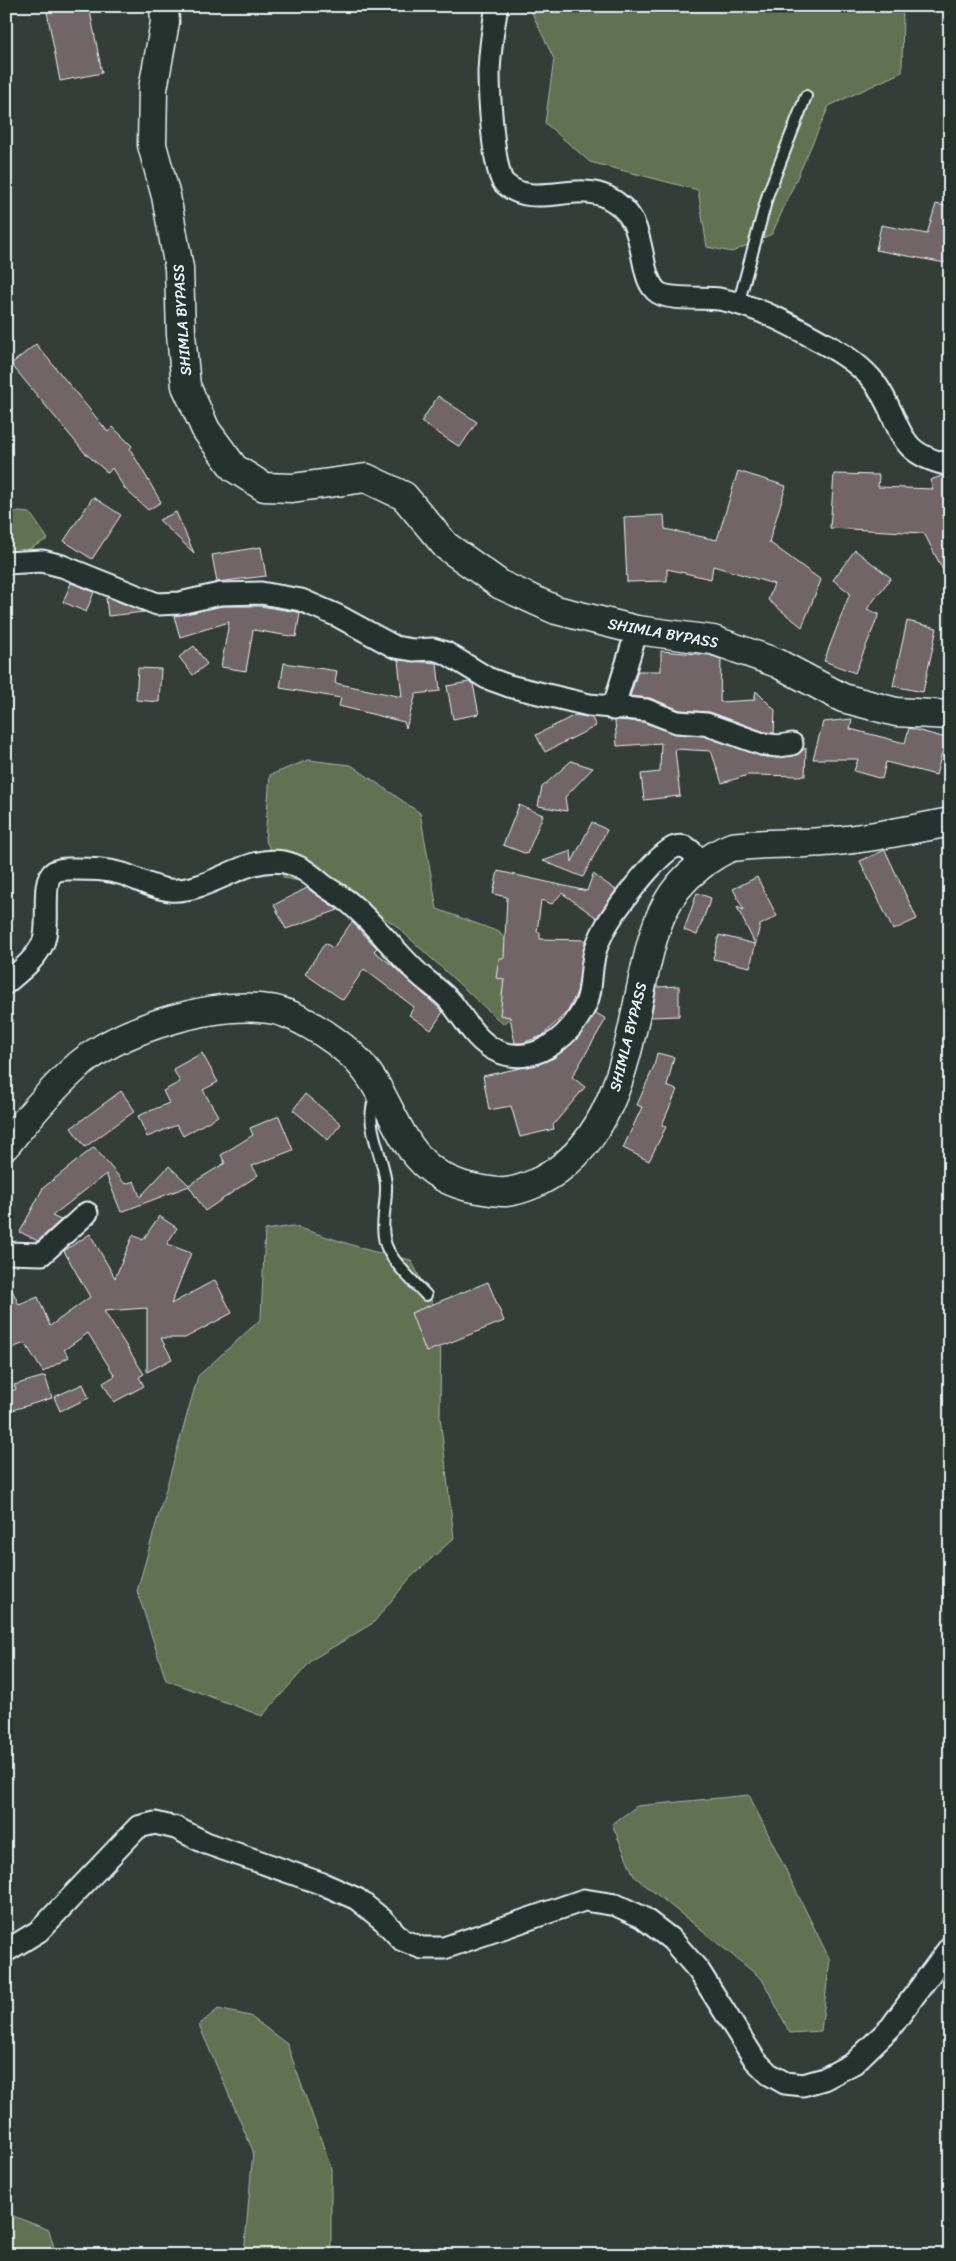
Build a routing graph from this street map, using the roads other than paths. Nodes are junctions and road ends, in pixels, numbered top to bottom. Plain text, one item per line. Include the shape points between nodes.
1 (164, 6) edge
2 (497, 6) edge
3 (806, 96) dead end
4 (738, 305) junction
5 (950, 465) edge
6 (6, 563) edge
7 (637, 630) junction
8 (613, 709) junction
9 (950, 715) edge
10 (792, 744) dead end
11 (950, 822) edge
12 (700, 866) junction
13 (6, 983) edge
14 (378, 1090) junction
15 (6, 1144) edge
16 (87, 1213) dead end
17 (6, 1253) edge
18 (426, 1294) dead end
19 (950, 1947) edge
20 (6, 1951) edge

1 - 7 highway, SHIMLA BYPASS via 165,22 153,89 152,145 166,196 179,268 186,386 206,430 234,468 264,487 292,488 366,478 404,496 446,546 501,585 556,610
2 - 4 street via 489,71 496,167 503,182 516,191 534,195 582,191 604,196 621,205 632,217 648,280 656,292 670,297 720,299
3 - 4 lane via 768,194
4 - 5 street via 801,330 862,370 877,386 909,448 919,456
6 - 8 street via 42,561 62,566 157,604 180,603 220,594 261,592 301,600 395,646 446,653 487,678 509,686
7 - 8 street
7 - 9 highway, SHIMLA BYPASS via 713,640 776,664 843,698 896,712
8 - 10 street via 646,710 677,722 706,724 762,744
11 - 12 highway, SHIMLA BYPASS via 834,841 732,847
12 - 13 street via 694,852 685,847 675,847 662,856 620,904 602,933 585,1006 551,1046 532,1055 512,1056 495,1050 477,1036 448,999 351,904 305,869 284,862 261,861 193,888 168,890 102,869 60,869 53,872 48,879 48,923 44,941 37,955
12 - 14 highway, SHIMLA BYPASS via 673,889 653,932 612,1102 578,1156 546,1179 507,1192 455,1183 428,1169 409,1147
14 - 15 highway, SHIMLA BYPASS via 355,1057 320,1029 271,1008 227,1009 178,1019 124,1037 82,1062
14 - 18 lane via 370,1113 383,1160 387,1249
16 - 17 street via 42,1254
19 - 20 street via 891,2027 854,2062 824,2079 803,2085 785,2083 768,2074 755,2060 699,1971 672,1940 642,1917 616,1905 584,1900 444,1948 422,1948 402,1940 356,1898 156,1823 138,1827 38,1931

